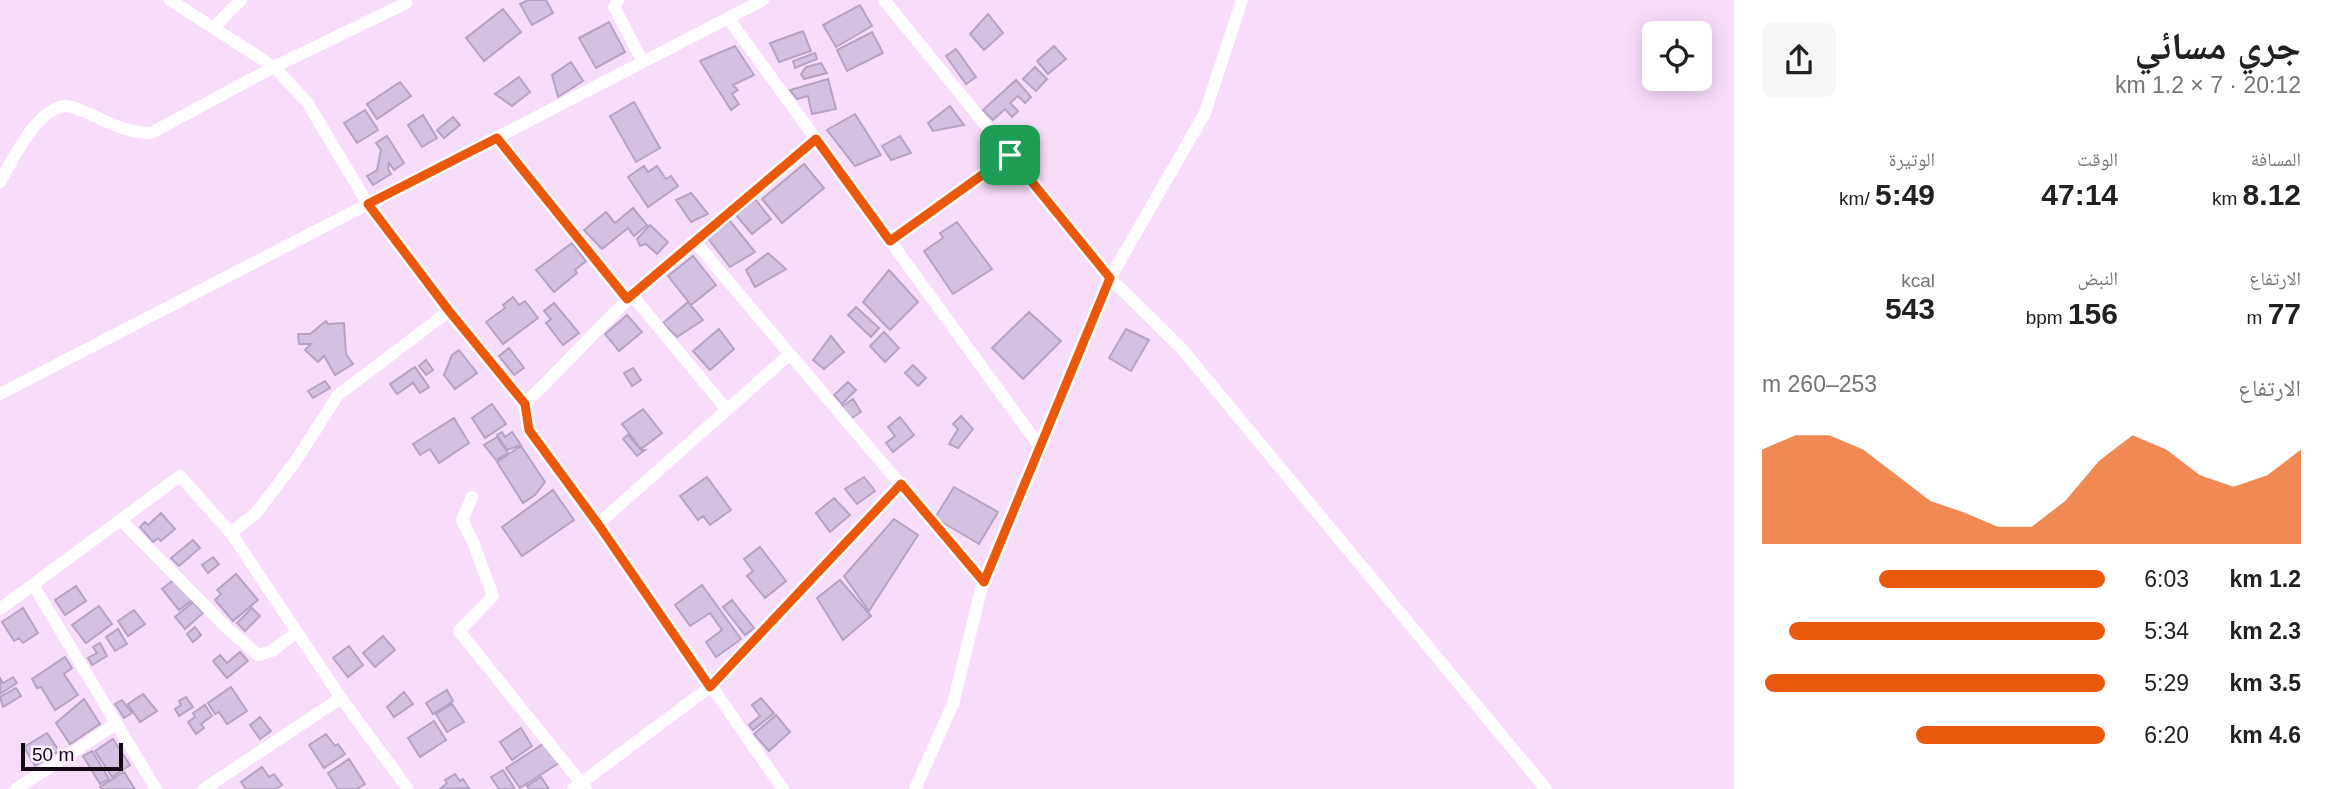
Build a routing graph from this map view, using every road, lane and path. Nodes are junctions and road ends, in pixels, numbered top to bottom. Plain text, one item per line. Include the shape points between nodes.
1 (170, 0) edge
2 (241, 0) edge
3 (618, 0) edge
4 (763, 0) edge
5 (884, 0) edge
6 (1242, 0) edge
7 (406, 2) dead end
8 (728, 18) junction
9 (214, 28) junction
10 (643, 62) junction
11 (274, 68) junction
12 (497, 138) junction
13 (816, 139) junction
14 (1010, 155) junction
15 (0, 182) edge
16 (368, 204) junction
17 (890, 241) junction
18 (695, 242) junction
19 (1110, 278) junction
20 (629, 297) junction
21 (449, 311) junction
22 (790, 354) junction
23 (0, 394) edge
24 (525, 404) junction
25 (727, 410) junction
26 (1040, 447) junction
27 (901, 484) junction
28 (472, 497) dead end
29 (122, 521) junction
30 (598, 524) junction
31 (231, 533) junction
32 (984, 582) junction
33 (33, 584) junction
34 (0, 609) edge
35 (297, 632) junction
36 (710, 687) junction
37 (341, 698) junction
38 (116, 724) junction
39 (581, 787) edge
40 (16, 789) edge
41 (156, 789) edge
42 (204, 789) edge
43 (408, 789) edge
44 (783, 789) edge
45 (915, 789) edge
46 (1546, 789) edge

1 - 9 street
2 - 9 street
3 - 10 street via 614,7
4 - 8 street
5 - 14 street
6 - 19 street via 1205,113
7 - 11 street
8 - 10 street
8 - 13 street
9 - 11 street
10 - 12 street
11 - 15 street via 151,133 132,133 64,106 31,130
11 - 16 street via 307,102
12 - 16 street
12 - 20 street
13 - 17 street
13 - 18 street
14 - 17 street
14 - 19 street
16 - 21 street
16 - 23 street
17 - 26 street
18 - 20 street
18 - 22 street
19 - 26 street
19 - 46 street via 1182,349
20 - 24 street
20 - 25 street
21 - 24 street
21 - 31 street via 338,395 256,513
22 - 25 street
22 - 27 street
24 - 30 street via 529,430
25 - 30 street
26 - 32 street
27 - 32 street
27 - 36 street
28 - 39 street via 461,520 493,596 459,631
29 - 31 street via 180,476
29 - 33 street
29 - 35 street via 258,656 272,652
30 - 36 street
31 - 35 street
32 - 45 street via 953,704
33 - 34 street
33 - 38 street
35 - 37 street
36 - 39 street
36 - 44 street
37 - 42 street
37 - 43 street
38 - 40 street
38 - 41 street

